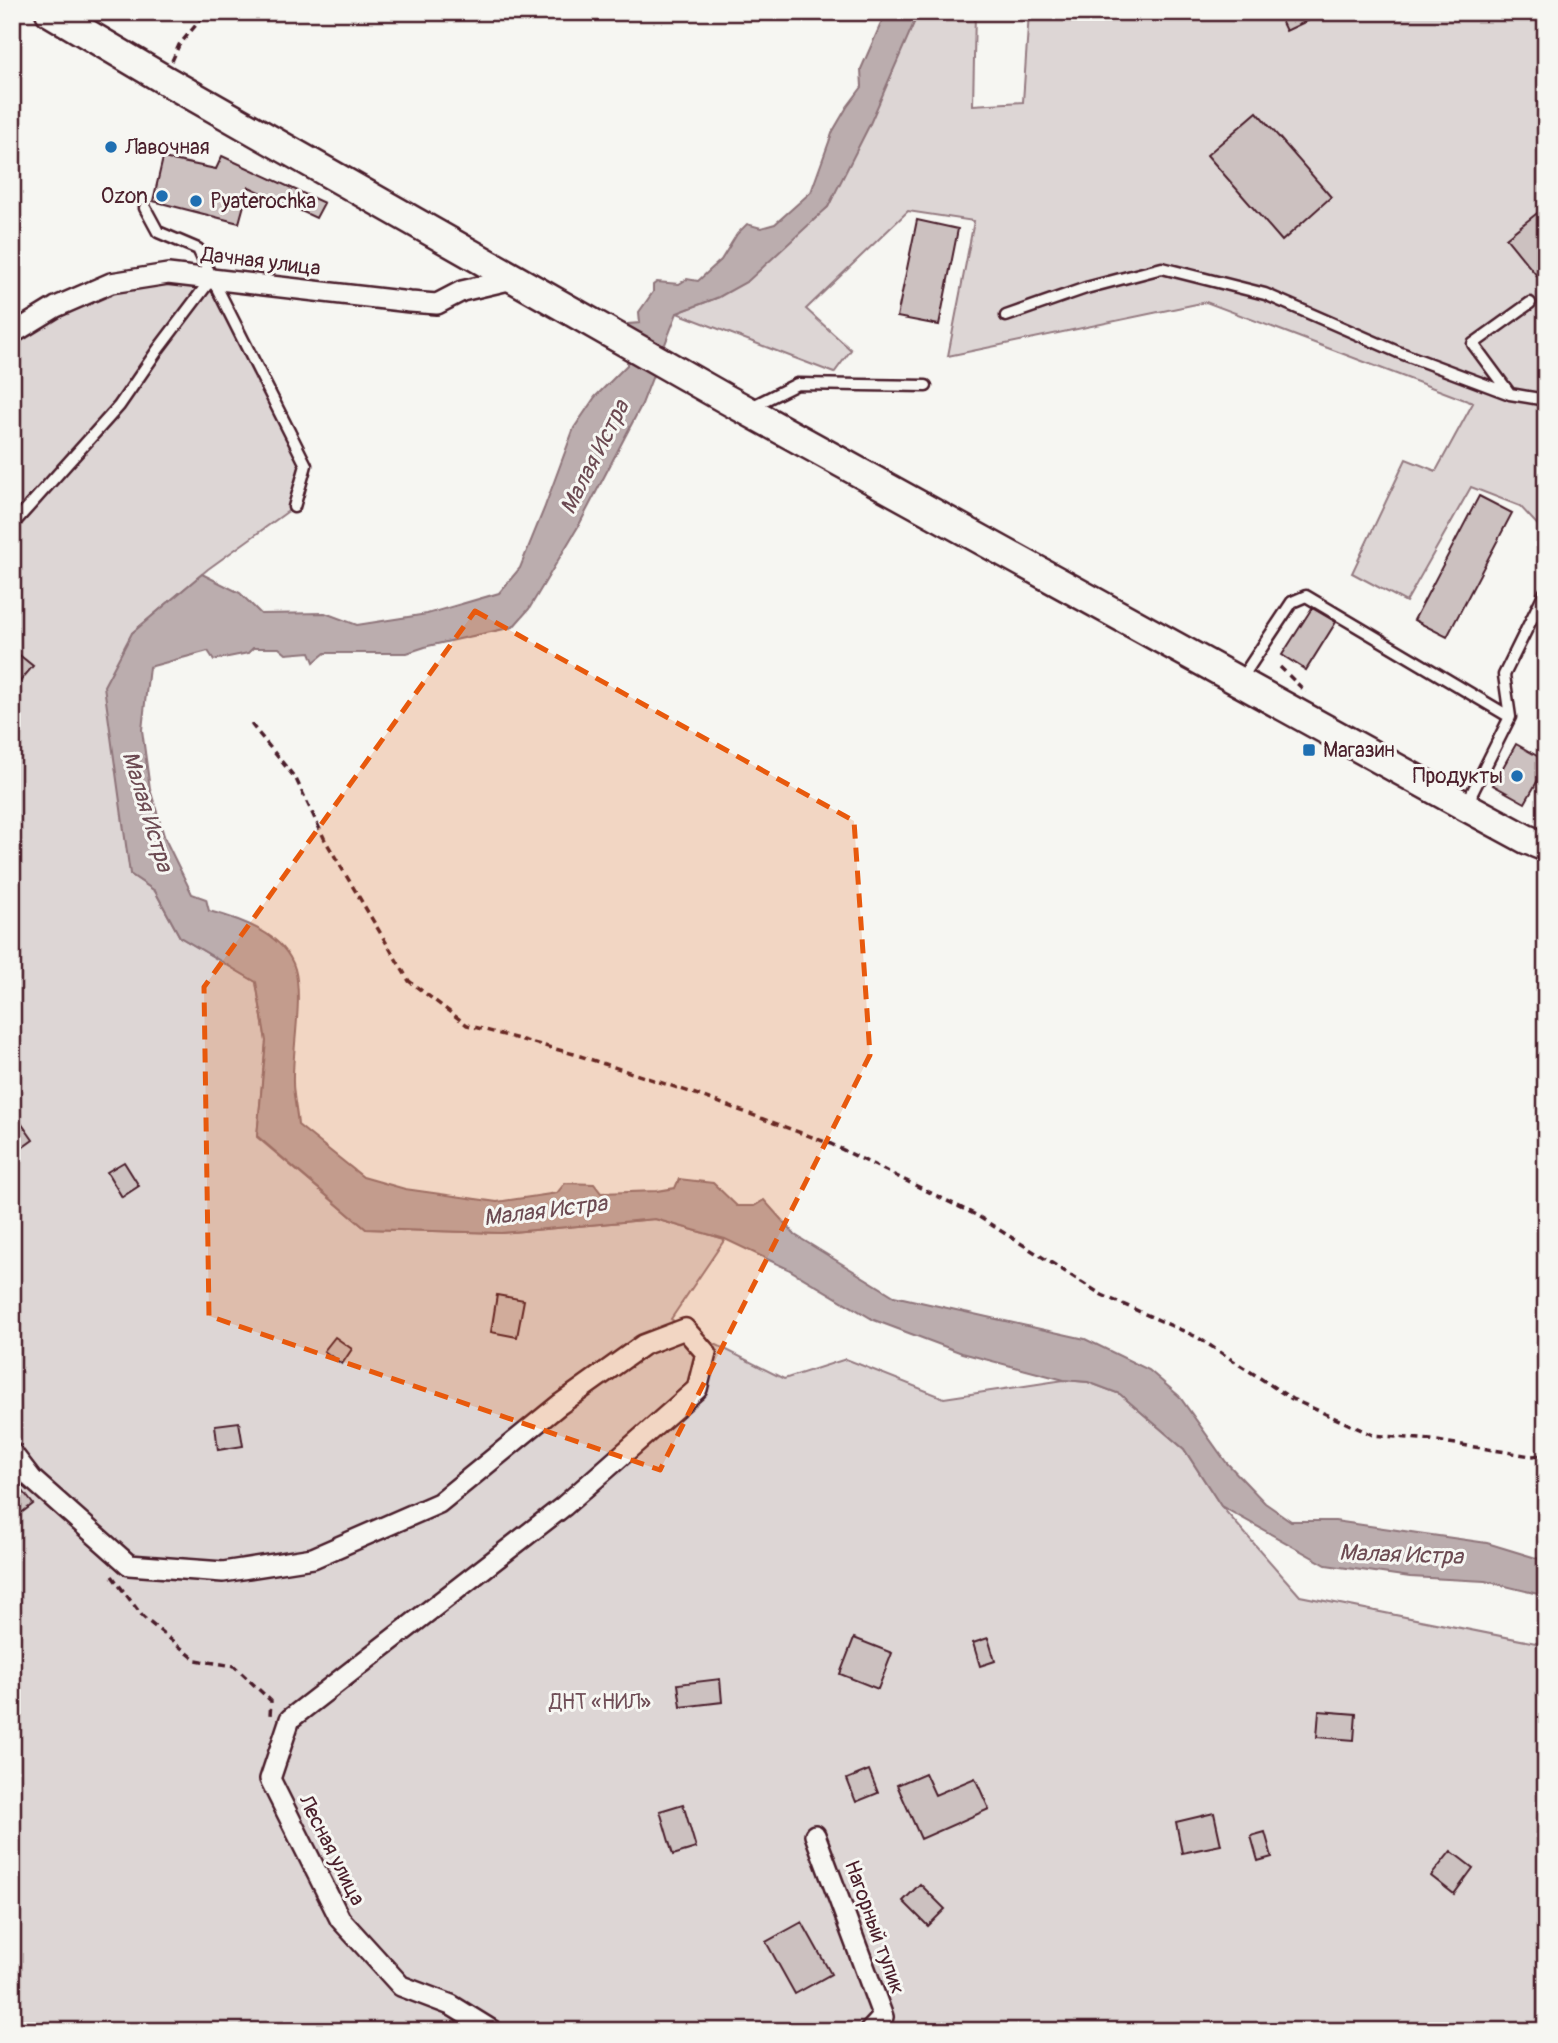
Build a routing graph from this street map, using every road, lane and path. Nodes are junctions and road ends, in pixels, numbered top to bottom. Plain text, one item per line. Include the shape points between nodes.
1 (50, 12) edge
2 (207, 12) edge
3 (165, 80) junction
4 (145, 208) dead end
5 (212, 278) junction
6 (513, 279) junction
7 (1530, 303) dead end
8 (1006, 316) dead end
9 (12, 334) edge
10 (926, 386) dead end
11 (1510, 394) junction
12 (1546, 400) edge
13 (737, 404) junction
14 (294, 508) dead end
15 (14, 523) dead end
16 (1545, 592) edge
17 (1239, 682) junction
18 (1510, 717) junction
19 (250, 724) dead end
20 (1465, 806) junction
21 (1546, 847) edge
22 (12, 1453) edge
23 (1546, 1455) edge
24 (106, 1567) dead end
25 (270, 1727) dead end
26 (815, 1835) dead end
27 (493, 2031) edge
28 (870, 2031) edge

1 - 3 main road
2 - 3 path via 179,45
3 - 6 main road
4 - 5 lane via 158,232 198,249
5 - 6 street, Дачная улица via 437,303 461,291
5 - 9 street, Дачная улица via 167,274 111,283 56,307
5 - 14 lane via 306,466
5 - 15 lane via 119,406
6 - 13 main road
7 - 11 lane via 1473,344
8 - 11 lane via 1162,268 1265,293 1398,352
10 - 13 lane via 797,384
11 - 12 lane
13 - 17 main road
16 - 18 lane via 1504,676
17 - 18 lane via 1292,601 1306,596
17 - 20 main road
18 - 20 lane
19 - 23 path via 296,779 326,840 409,981 467,1025 601,1063 831,1144 976,1215 1102,1296 1197,1337 1292,1399 1373,1435
20 - 21 main road
22 - 27 street, Лесная улица via 32,1479 129,1565 223,1572 313,1558 439,1503 559,1405 643,1345 685,1329 706,1353 698,1389 564,1506 290,1719 270,1779 340,1919 401,1986 451,2005
24 - 25 path via 143,1617 196,1660 234,1667 271,1702
26 - 28 street, Нагорный тупик via 883,2017

